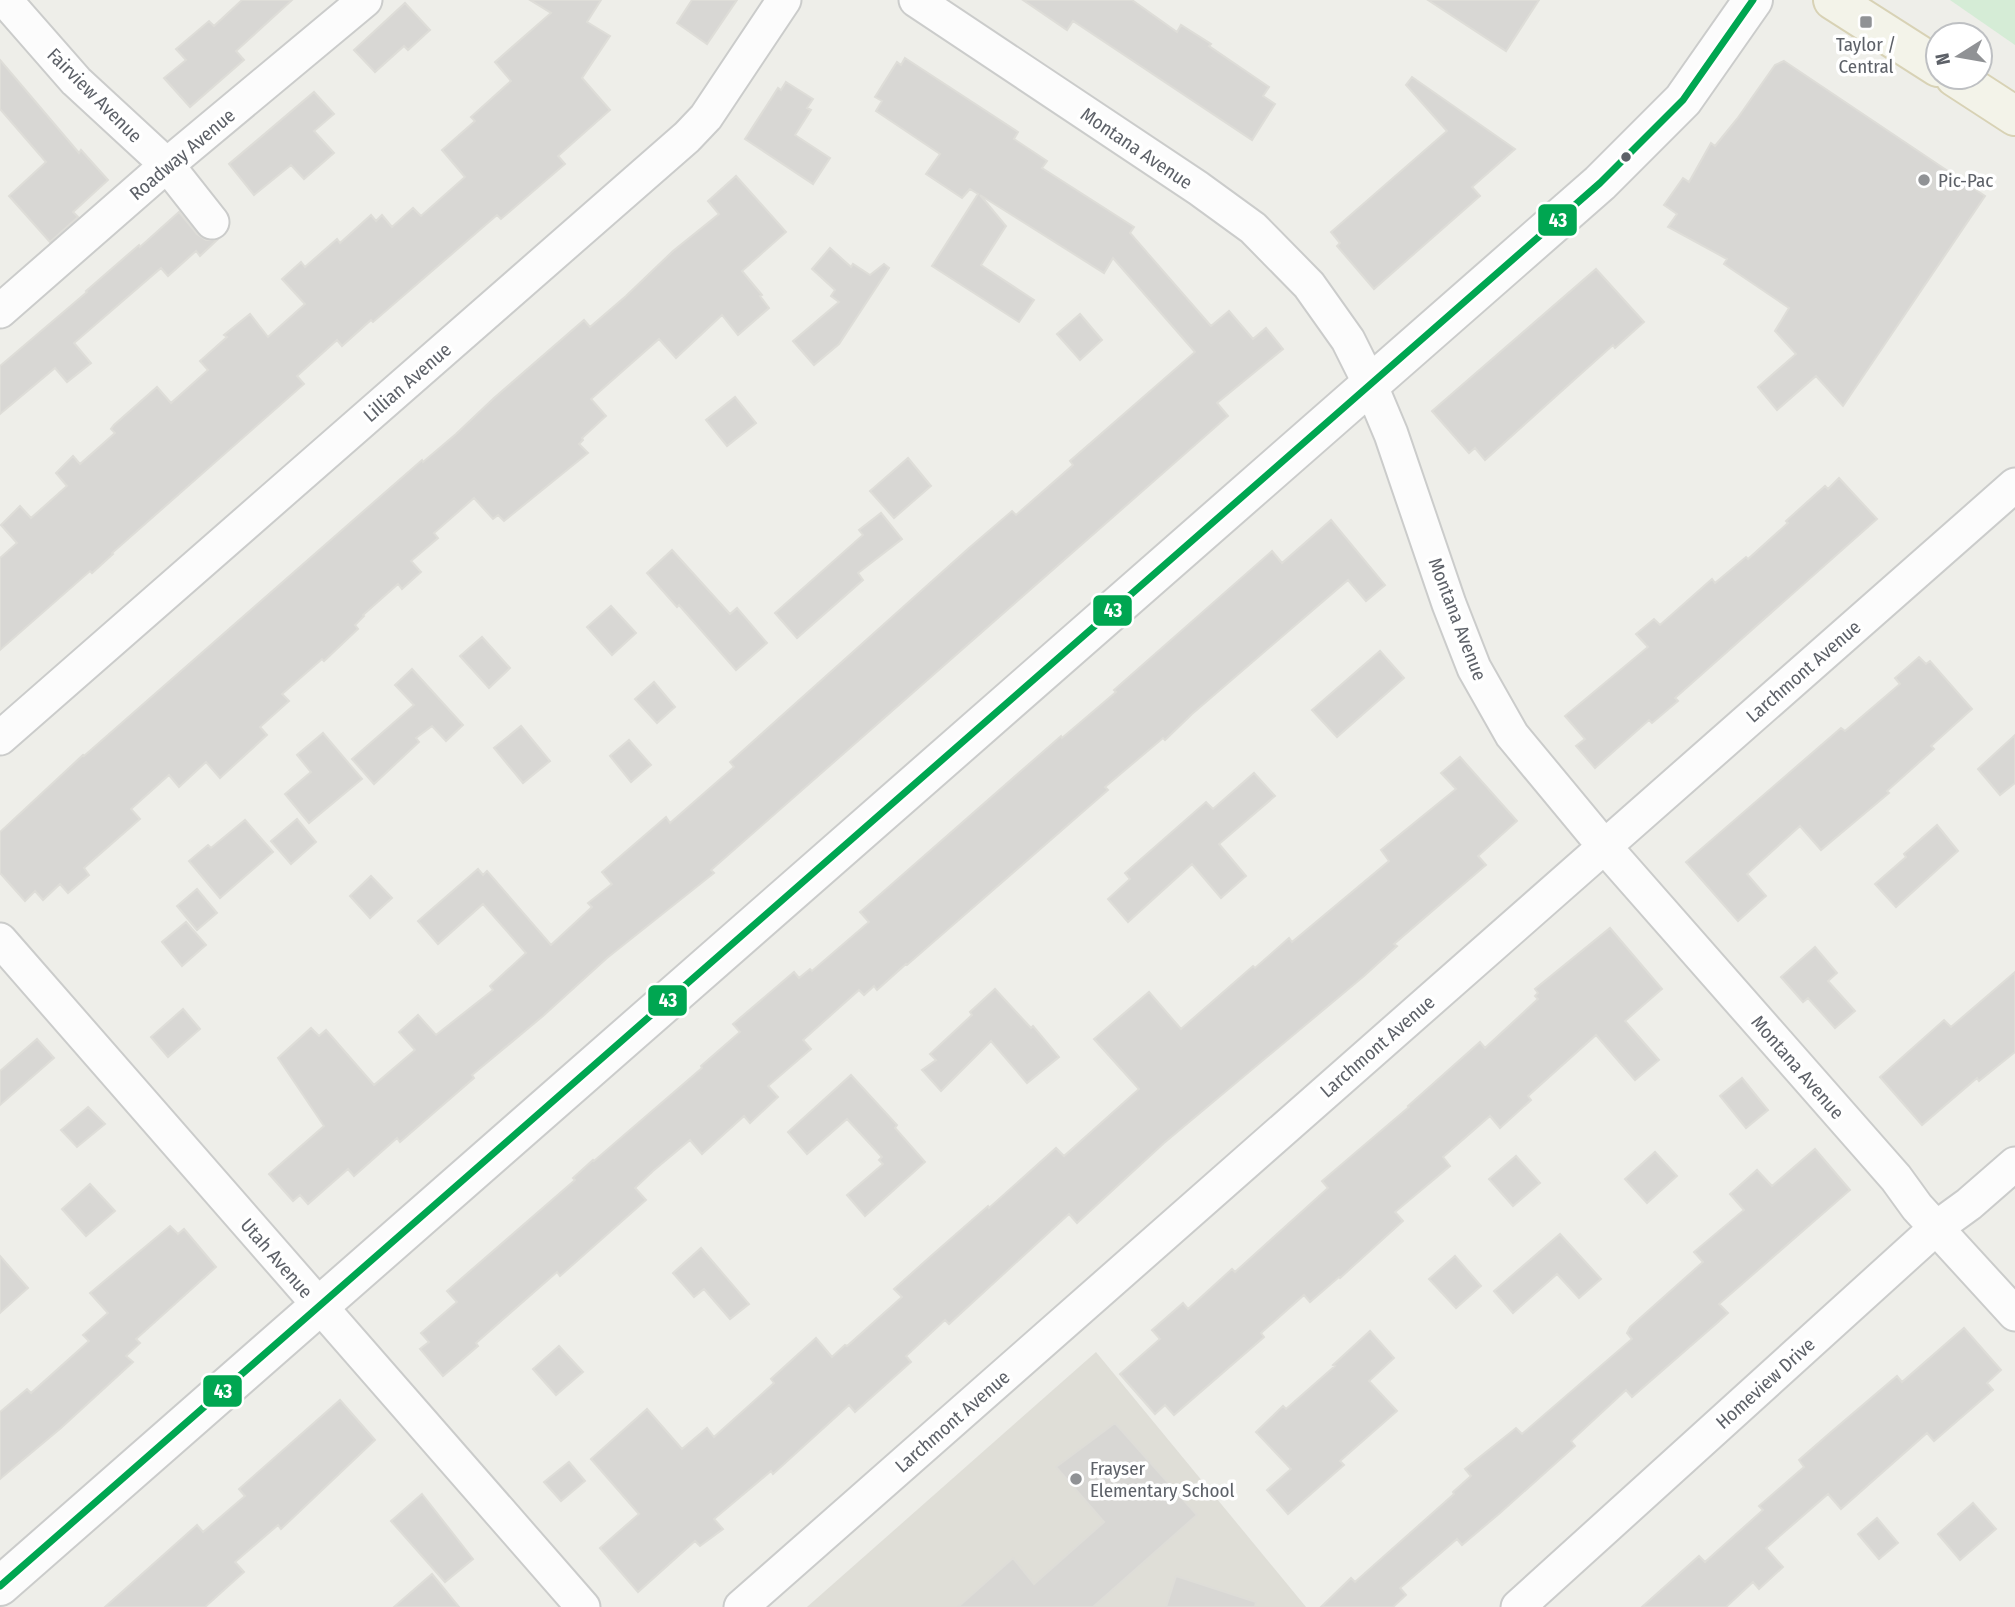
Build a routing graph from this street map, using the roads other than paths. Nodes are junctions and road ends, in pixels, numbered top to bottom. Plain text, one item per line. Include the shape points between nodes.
1 (5, 0) edge
2 (365, 0) edge
3 (784, 0) edge
4 (916, 0) edge
5 (1753, 0) edge
6 (1833, 0) edge
7 (1924, 57) edge
8 (1977, 91) edge
9 (2015, 116) edge
10 (167, 165) junction
11 (212, 222) dead end
12 (0, 311) edge
13 (1370, 384) junction
14 (2015, 485) edge
15 (0, 738) edge
16 (1604, 846) junction
17 (0, 940) edge
18 (2015, 1164) edge
19 (1936, 1228) junction
20 (319, 1306) junction
21 (2015, 1314) edge
22 (0, 1586) edge
23 (583, 1607) edge
24 (741, 1607) edge
25 (1518, 1607) edge

1 - 10 street, Fairview Avenue via 76,81
2 - 10 street, Roadway Avenue
3 - 15 street, Lillian Avenue via 706,117 687,137
4 - 13 street, Montana Avenue via 1253,228 1309,285 1348,340
5 - 13 street via 1683,100 1627,159
6 - 7 main road
8 - 9 main road
10 - 11 street, Fairview Avenue
10 - 12 street, Roadway Avenue
13 - 16 street, Montana Avenue via 1474,668 1512,735
13 - 20 street
14 - 16 street, Larchmont Avenue
16 - 19 street, Montana Avenue
16 - 24 street, Larchmont Avenue
17 - 20 street, Utah Avenue
18 - 19 street, Homeview Drive
19 - 21 street, Montana Avenue
19 - 25 street, Homeview Drive
20 - 22 street
20 - 23 street, Utah Avenue

